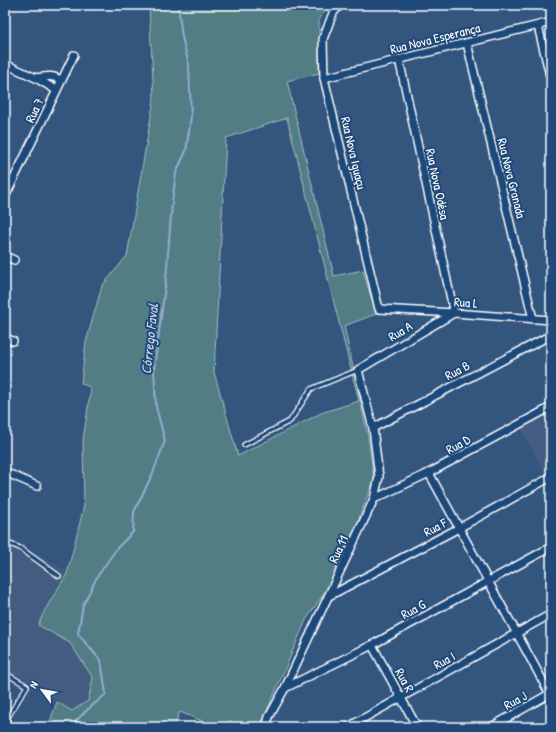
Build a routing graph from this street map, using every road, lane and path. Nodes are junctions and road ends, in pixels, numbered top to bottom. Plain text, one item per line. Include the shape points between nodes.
1 (340, 5) edge
2 (551, 22) edge
3 (538, 26) junction
4 (466, 43) junction
5 (74, 55) dead end
6 (399, 59) junction
7 (5, 64) edge
8 (36, 78) junction
9 (324, 78) junction
10 (551, 80) edge
11 (61, 81) junction
12 (56, 90) junction
13 (5, 197) edge
14 (5, 256) edge
15 (14, 260) dead end
16 (379, 309) joint
17 (454, 313) junction
18 (533, 320) junction
19 (551, 320) edge
20 (551, 335) edge
21 (5, 338) edge
22 (13, 341) dead end
23 (358, 370) junction
24 (551, 407) edge
25 (373, 428) junction
26 (244, 445) dead end
27 (5, 472) edge
28 (429, 473) junction
29 (551, 477) edge
30 (37, 486) dead end
31 (374, 499) junction
32 (459, 528) junction
33 (5, 542) edge
34 (551, 547) edge
35 (59, 576) dead end
36 (488, 582) junction
37 (329, 596) junction
38 (551, 614) edge
39 (517, 633) junction
40 (372, 646) junction
41 (5, 673) edge
42 (285, 688) junction
43 (551, 694) edge
44 (401, 697) junction
45 (5, 721) edge
46 (266, 727) edge
47 (348, 727) edge
48 (417, 727) edge
49 (491, 727) edge

1 - 9 street, Rua Nova Iguaçu via 333,13 323,39
2 - 3 street, Rua Nova Esperança
3 - 4 street, Rua Nova Esperança
3 - 10 street
4 - 6 street, Rua Nova Esperança
4 - 18 street, Rua Nova Granada
5 - 11 street, Rua 7
6 - 9 street, Rua Nova Esperança
6 - 17 street, Rua Nova Odésa
7 - 8 street
8 - 11 street via 52,76
8 - 12 street
9 - 16 street, Rua Nova Iguaçu
11 - 12 street, Rua 7
12 - 13 street, Rua 7
14 - 15 street
16 - 17 street, Rua L
17 - 18 street, Rua L
17 - 23 street, Rua A
18 - 19 street, Rua L
20 - 25 street, Rua B
21 - 22 street
23 - 25 street, Rua 11
23 - 26 lane via 311,389 290,421
24 - 28 street, Rua D
25 - 31 street, Rua 11 via 380,477
27 - 30 street
28 - 31 street, Rua D
28 - 32 street
29 - 32 street, Rua F
31 - 37 street, Rua 11
32 - 36 street
32 - 37 street, Rua F
33 - 35 lane via 20,548
34 - 36 street, Rua G
36 - 39 street
36 - 40 street, Rua G
37 - 42 street, Rua 11
38 - 39 street, Rua I
39 - 43 street
39 - 44 street, Rua I
40 - 42 street, Rua G
40 - 44 street, Rua R
41 - 45 lane via 27,686
42 - 46 street, Rua 11 via 269,716
43 - 49 street, Rua J
44 - 47 street, Rua I
44 - 48 street, Rua R

